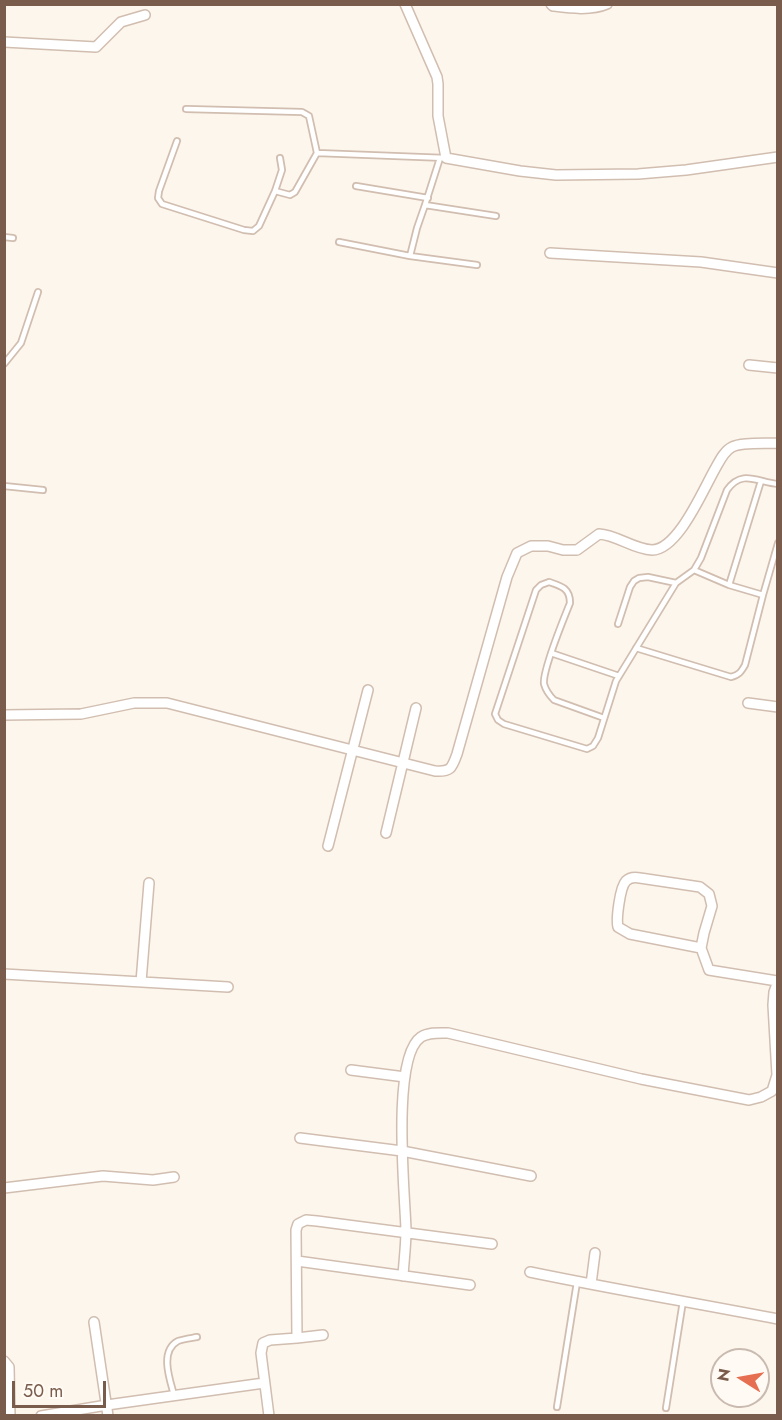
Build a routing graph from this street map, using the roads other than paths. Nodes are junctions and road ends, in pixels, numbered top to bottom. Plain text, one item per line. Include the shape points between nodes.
1 (405, 4) edge
2 (551, 4) edge
3 (607, 4) edge
4 (146, 15) dead end
5 (4, 42) edge
6 (186, 109) dead end
7 (177, 141) dead end
8 (317, 153) junction
9 (777, 157) edge
10 (280, 158) dead end
11 (443, 158) junction
12 (356, 186) dead end
13 (275, 191) junction
14 (428, 198) junction
15 (425, 205) junction
16 (496, 216) dead end
17 (4, 237) edge
18 (13, 238) dead end
19 (339, 242) dead end
20 (550, 253) dead end
21 (410, 256) junction
22 (477, 265) dead end
23 (777, 273) edge
24 (38, 292) dead end
25 (4, 364) edge
26 (749, 365) dead end
27 (777, 368) edge
28 (777, 443) edge
29 (761, 481) junction
30 (777, 484) edge
31 (4, 486) edge
32 (43, 490) dead end
33 (777, 543) edge
34 (694, 570) junction
35 (676, 583) junction
36 (729, 585) junction
37 (763, 595) junction
38 (618, 624) dead end
39 (636, 648) junction
40 (551, 653) junction
41 (619, 676) junction
42 (368, 690) dead end
43 (748, 703) dead end
44 (777, 706) edge
45 (416, 708) dead end
46 (4, 715) edge
47 (604, 718) junction
48 (353, 749) junction
49 (404, 762) junction
50 (386, 833) dead end
51 (328, 846) dead end
52 (149, 883) dead end
53 (701, 948) junction
54 (4, 974) edge
55 (777, 981) edge
56 (141, 982) junction
57 (228, 987) dead end
58 (351, 1071) dead end
59 (405, 1077) junction
60 (300, 1138) dead end
61 (402, 1151) junction
62 (531, 1176) dead end
63 (174, 1178) dead end
64 (4, 1188) edge
65 (406, 1233) junction
66 (492, 1244) dead end
67 (595, 1253) dead end
68 (297, 1261) junction
69 (530, 1272) dead end
70 (403, 1276) junction
71 (577, 1282) junction
72 (591, 1284) junction
73 (470, 1285) dead end
74 (683, 1301) junction
75 (777, 1319) edge
76 (94, 1322) dead end
77 (323, 1335) dead end
78 (198, 1337) dead end
79 (297, 1338) junction
80 (4, 1361) edge
81 (264, 1383) junction
82 (174, 1395) junction
83 (107, 1405) junction
84 (557, 1407) dead end
85 (666, 1408) dead end
86 (10, 1416) edge
87 (41, 1416) edge
88 (108, 1416) edge
89 (269, 1416) edge

1 - 11 street via 437,77
2 - 3 street via 592,8
4 - 5 street via 121,22 96,47
6 - 8 lane via 302,112 309,116
7 - 13 lane via 159,191 162,204 253,231
8 - 11 lane
8 - 13 lane via 295,192 290,195
9 - 11 street via 638,174 556,175
10 - 13 lane via 282,170
11 - 14 lane
12 - 14 lane
14 - 15 lane
15 - 16 lane
15 - 21 lane
17 - 18 lane
19 - 21 lane
20 - 23 street via 701,262
21 - 22 lane
24 - 25 lane via 21,343
26 - 27 street
28 - 49 street via 731,447 685,525 663,548 651,550 599,534 577,550 531,546 517,553 453,766 445,772
29 - 30 lane
29 - 34 lane via 748,477 732,483
29 - 36 lane
31 - 32 lane
33 - 37 lane
34 - 35 lane
34 - 36 lane
35 - 38 lane via 648,577 634,581
35 - 39 lane
36 - 37 lane
37 - 39 lane via 745,665 736,676
39 - 41 lane
40 - 41 lane
40 - 47 lane via 543,682 548,694 554,700
40 - 47 lane via 570,594 549,582 536,590 496,708 498,720 587,749 598,738
41 - 47 lane
42 - 48 street
43 - 44 street
45 - 49 street
46 - 48 street via 81,714 134,703 167,703
48 - 49 street
48 - 51 street
49 - 50 street
52 - 56 street
53 - 53 street via 630,934 618,927 626,880 633,877 700,887 709,894 712,906
53 - 55 street via 709,970
54 - 56 street
55 - 59 street via 773,1005 777,1076 772,1091 761,1097 749,1100 641,1079 448,1033 421,1036 413,1045
56 - 57 street
58 - 59 street
59 - 61 street
60 - 61 street
61 - 62 street
61 - 65 street
63 - 64 street via 103,1176
65 - 66 street
65 - 68 street via 306,1220 296,1230
65 - 70 street
67 - 72 street
68 - 70 street
68 - 79 street
69 - 71 street
70 - 73 street
71 - 72 street
71 - 84 lane
72 - 74 street
74 - 75 street
74 - 85 lane
76 - 83 street
77 - 79 street
78 - 82 lane via 178,1341 168,1355
79 - 81 street via 263,1343
80 - 86 street via 9,1367
81 - 82 street
81 - 89 street
82 - 83 street
83 - 87 street
83 - 88 street

